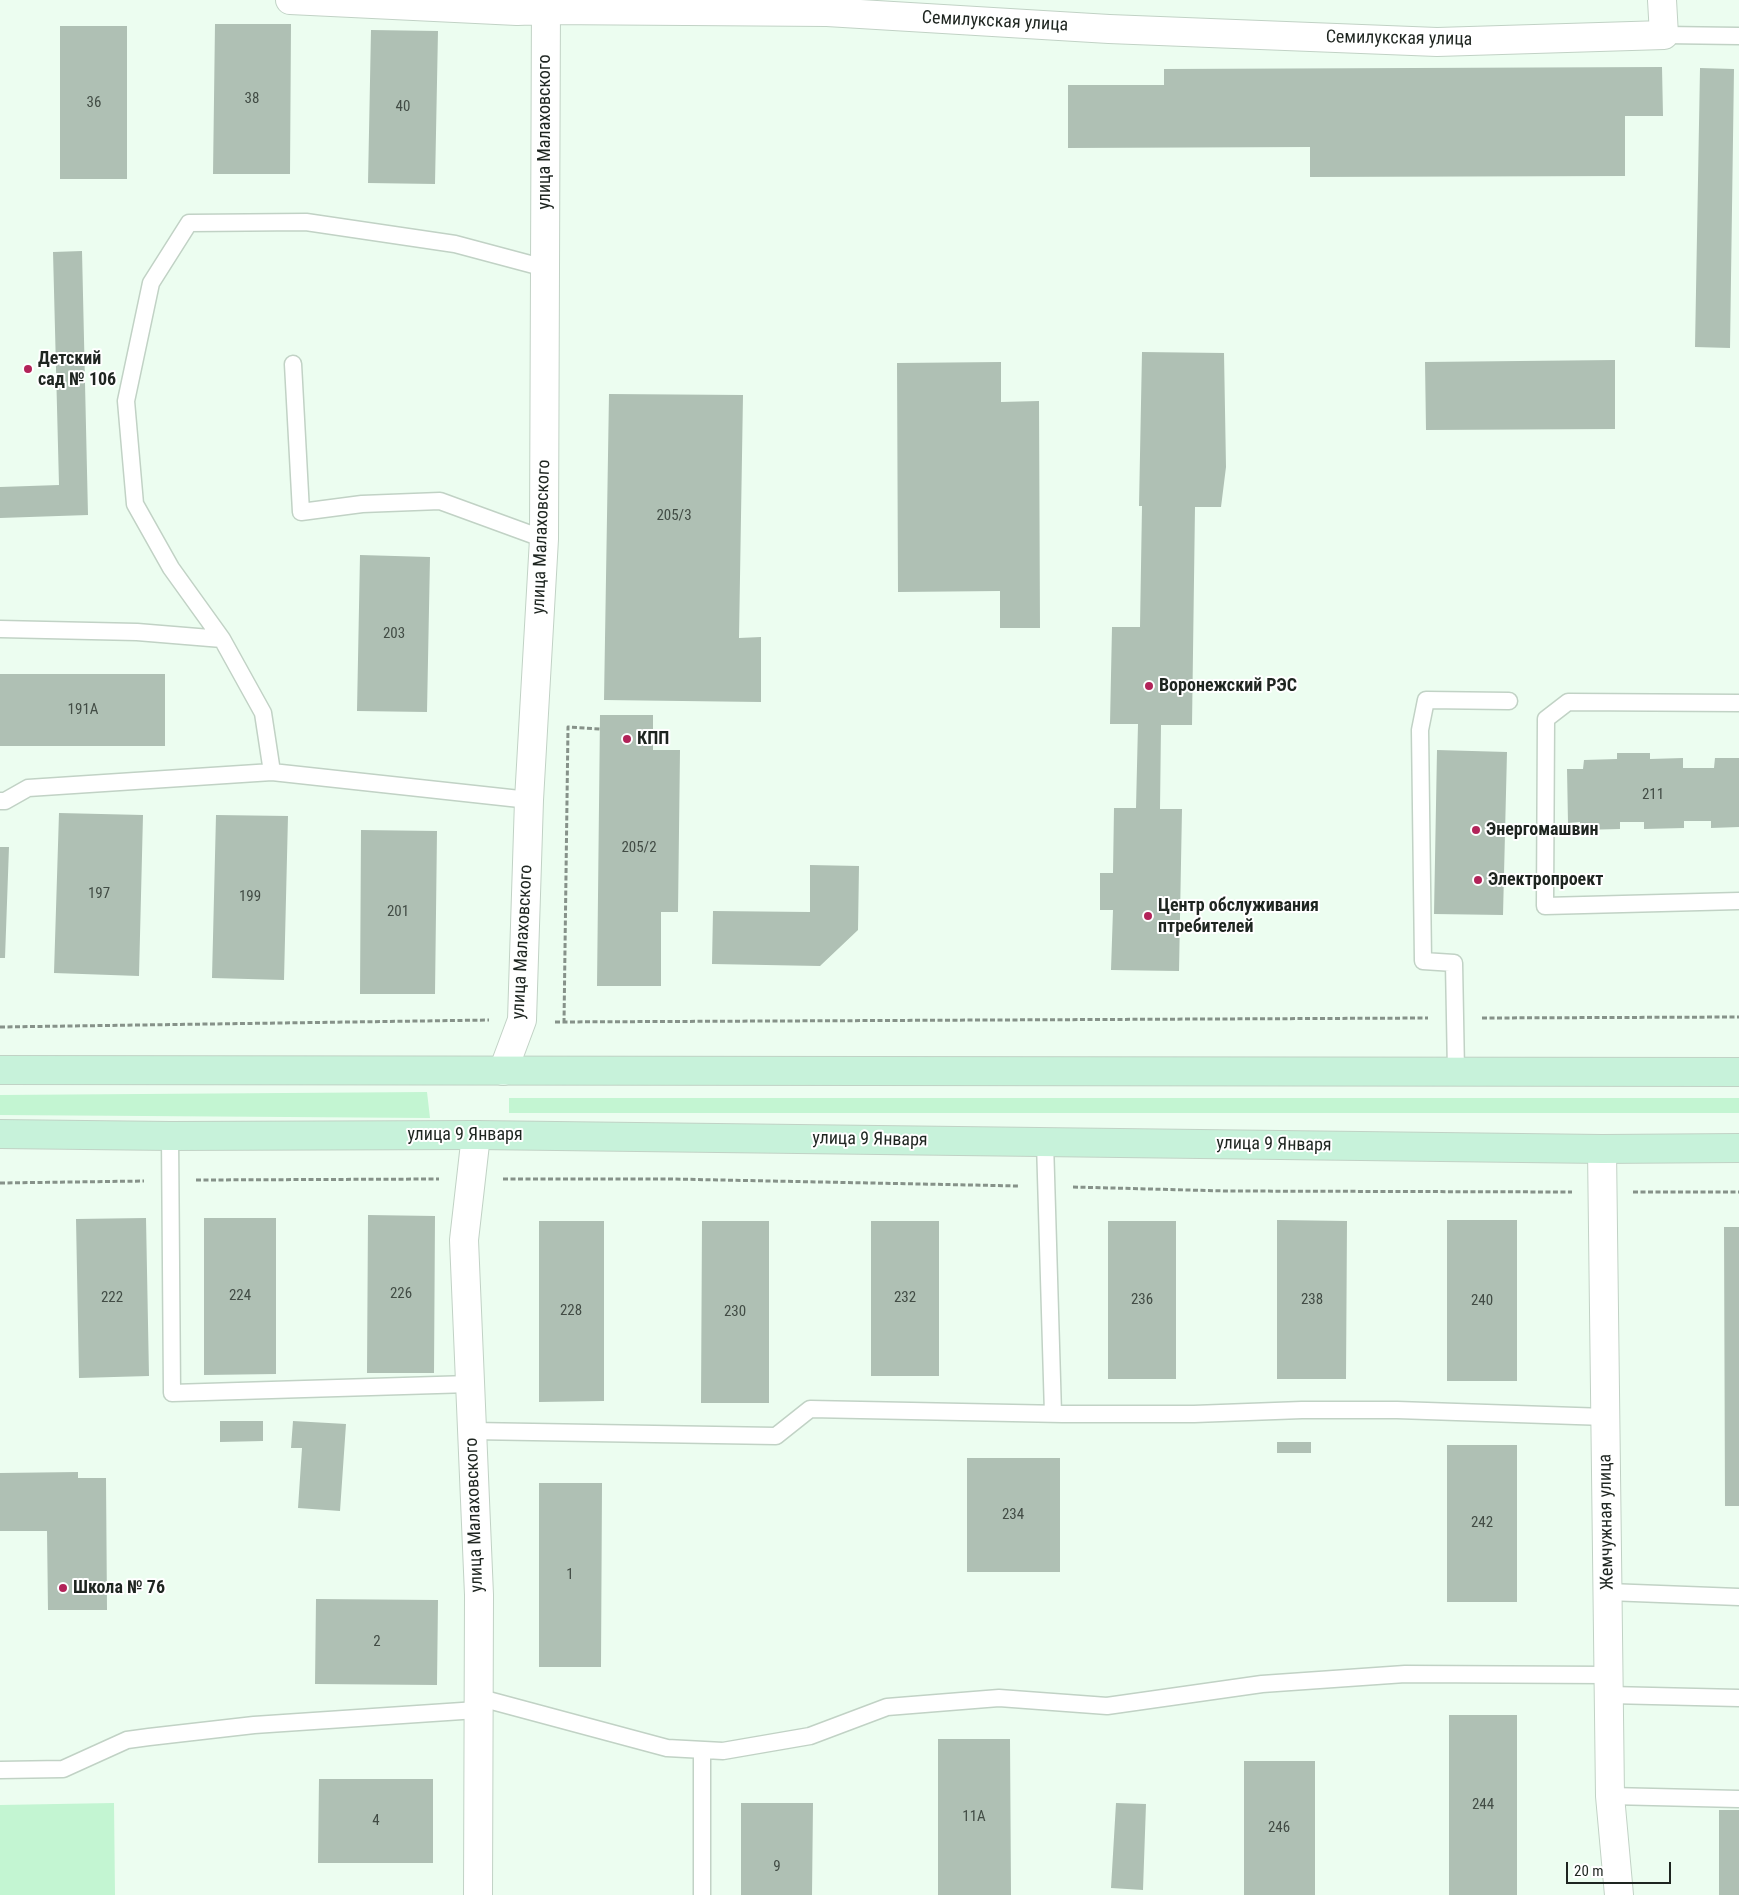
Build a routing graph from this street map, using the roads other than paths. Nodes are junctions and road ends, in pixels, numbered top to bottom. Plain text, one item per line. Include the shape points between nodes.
1 (290, 0) edge
2 (1662, 0) edge
3 (546, 5) edge
4 (1664, 35) junction
5 (1739, 36) edge
6 (545, 268) junction
7 (293, 364) dead end
8 (544, 539) junction
9 (0, 628) edge
10 (222, 639) junction
11 (1509, 701) dead end
12 (1739, 703) edge
13 (272, 772) junction
14 (529, 800) junction
15 (0, 802) edge
16 (1739, 901) edge
17 (0, 1070) edge
18 (503, 1070) junction
19 (1456, 1072) junction
20 (1739, 1072) edge
21 (0, 1134) edge
22 (476, 1135) junction
23 (170, 1136) junction
24 (1045, 1142) junction
25 (1739, 1148) edge
26 (1602, 1149) junction
27 (470, 1384) junction
28 (1053, 1414) junction
29 (1606, 1417) junction
30 (472, 1431) junction
31 (1608, 1592) junction
32 (1739, 1597) edge
33 (1609, 1685) junction
34 (1739, 1698) edge
35 (477, 1703) junction
36 (702, 1750) junction
37 (0, 1770) edge
38 (1610, 1796) junction
39 (1739, 1799) edge
40 (478, 1895) edge
41 (702, 1895) edge
42 (1619, 1895) edge

1 - 3 street, Семилукская улица via 517,12
2 - 4 street
3 - 4 street, Семилукская улица via 827,12 1109,29 1437,42
3 - 6 street, улица Малаховского
4 - 5 lane
6 - 8 street, улица Малаховского
6 - 10 lane via 455,244 306,222 189,223 151,283 126,401 134,504 171,568
7 - 8 lane via 300,512 362,504 440,501
8 - 14 street, улица Малаховского
9 - 10 lane via 137,632
10 - 13 lane via 263,713
11 - 19 lane via 1426,700 1420,730 1422,961 1454,963
12 - 16 lane via 1568,702 1546,719 1545,906
13 - 14 lane
13 - 15 lane via 28,788
14 - 18 street, улица Малаховского via 522,1020
17 - 18 main road
18 - 19 main road
19 - 20 main road
21 - 23 main road, улица 9 Января
22 - 23 main road, улица 9 Января
22 - 24 main road, улица 9 Января
22 - 27 street, улица Малаховского via 464,1240
23 - 27 lane via 172,1393
24 - 26 main road, улица 9 Января
24 - 28 lane
25 - 26 main road, улица 9 Января
26 - 29 street, Жемчужная улица
27 - 30 street, улица Малаховского
28 - 29 lane via 1397,1410
28 - 30 lane via 810,1409 776,1436
29 - 31 street, Жемчужная улица
30 - 35 street, улица Малаховского via 479,1595
31 - 32 lane
31 - 33 street, Жемчужная улица
33 - 34 lane
33 - 36 lane via 1405,1674 1262,1684 1107,1706 999,1698 887,1707 810,1736 722,1751
33 - 38 street, Жемчужная улица
35 - 36 lane via 667,1748
35 - 37 lane via 127,1740 62,1769
35 - 40 street, улица Малаховского
36 - 41 lane
38 - 39 lane
38 - 42 street, Жемчужная улица

